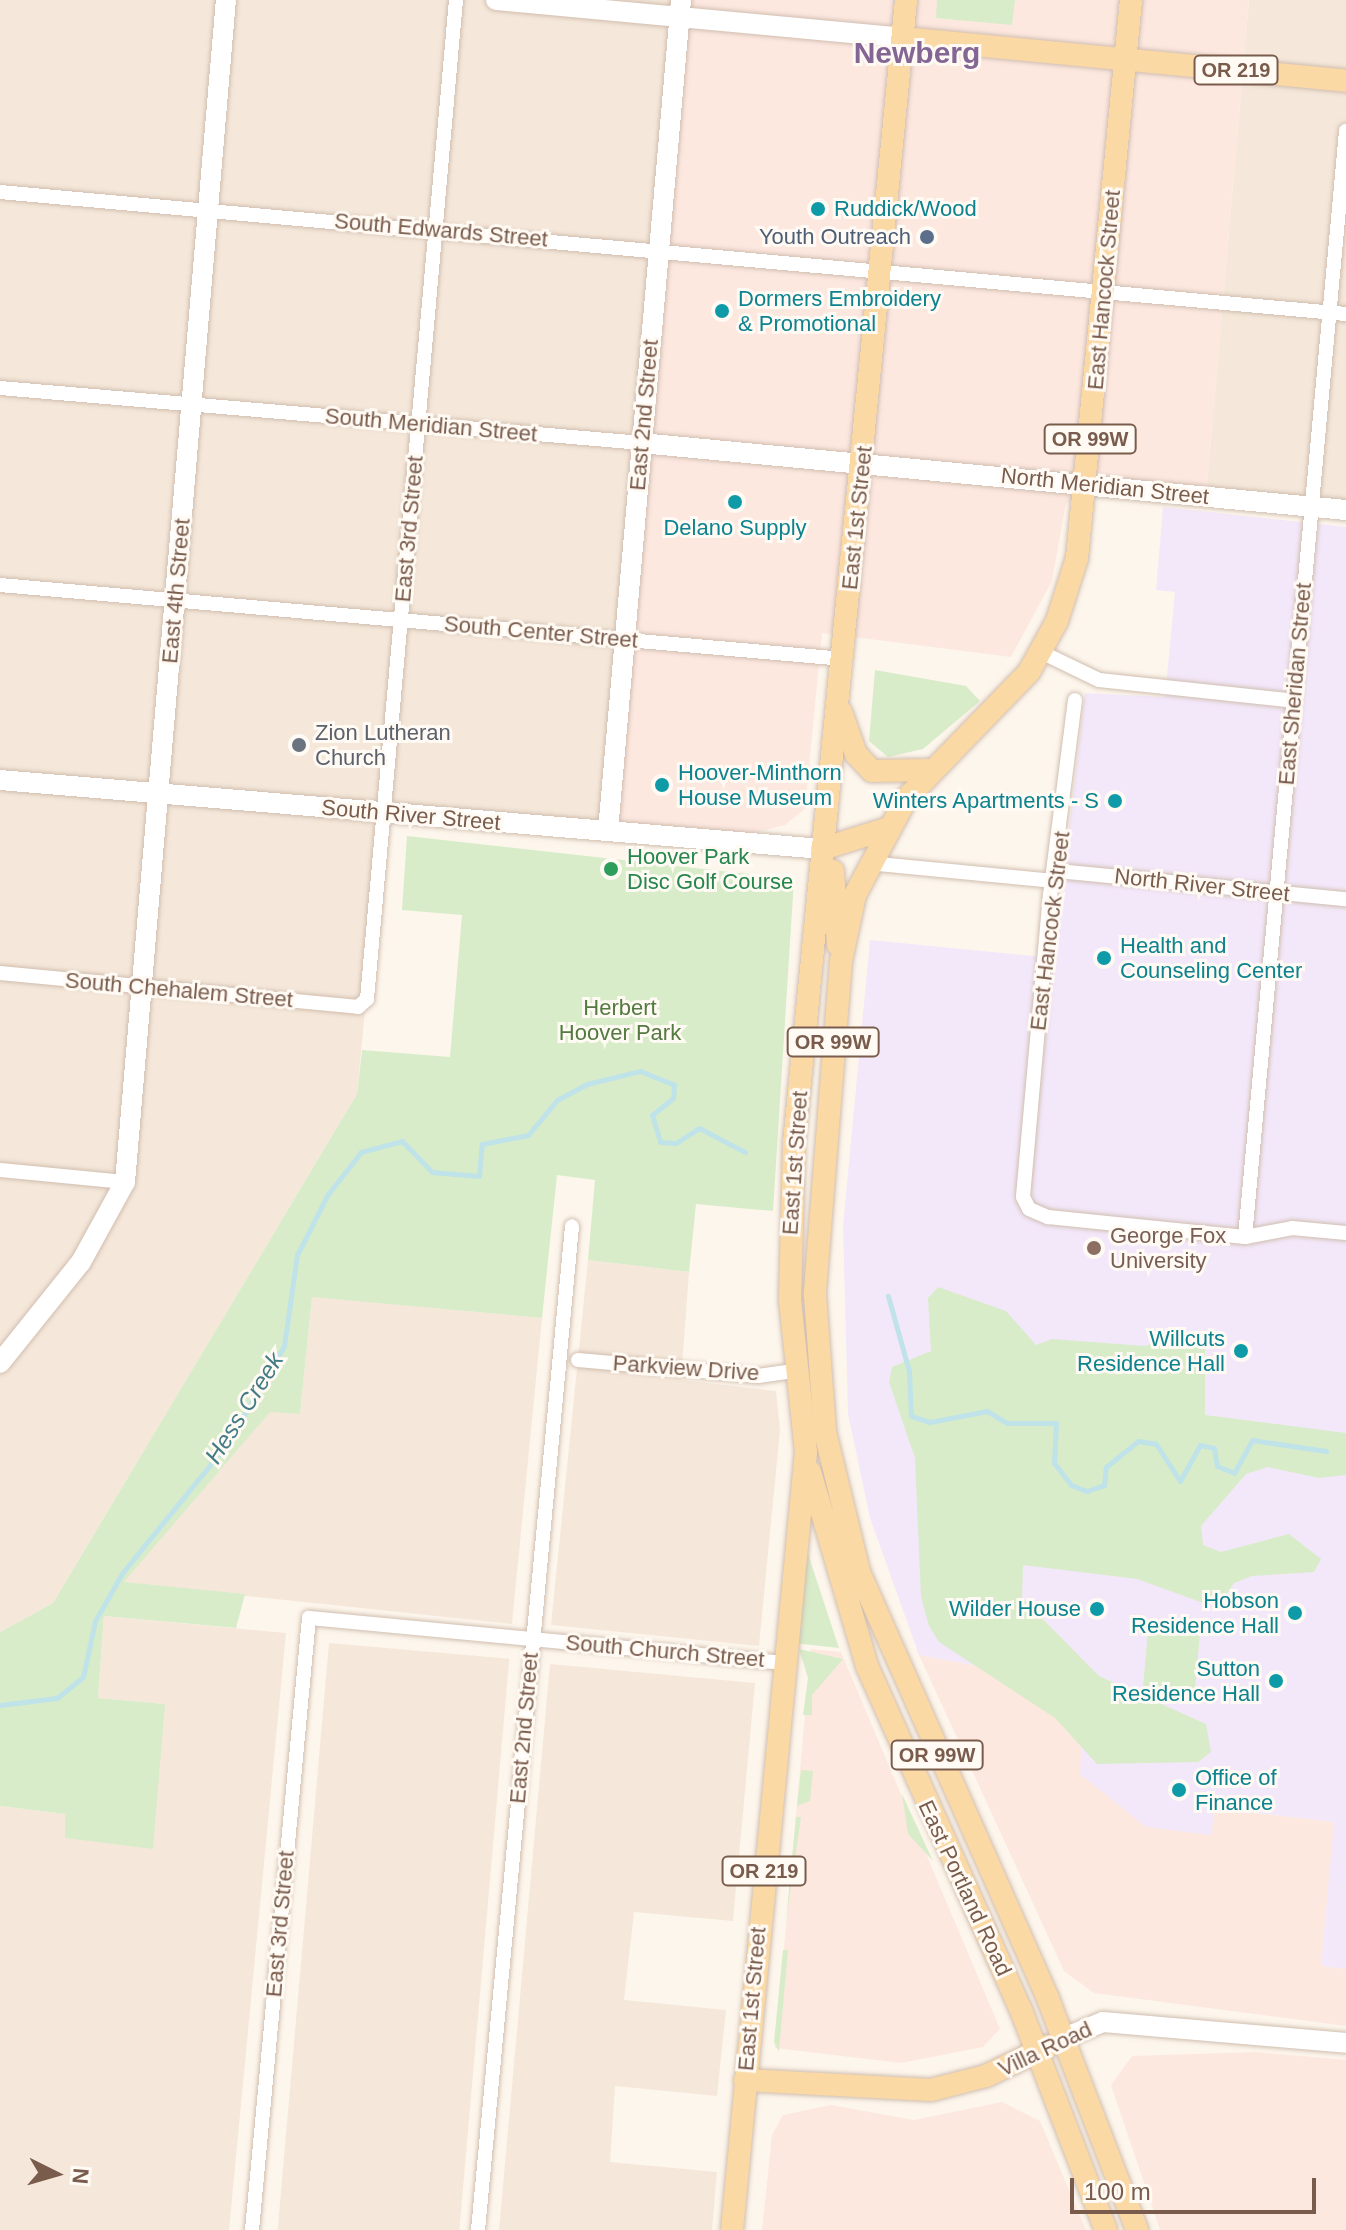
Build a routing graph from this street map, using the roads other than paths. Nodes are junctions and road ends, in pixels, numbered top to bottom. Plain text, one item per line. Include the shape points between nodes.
1 (226, 0) edge
2 (456, 0) edge
3 (496, 0) edge
4 (906, 0) edge
5 (1131, 0) edge
6 (680, 8) edge
7 (903, 38) junction
8 (1125, 58) junction
9 (1346, 81) edge
10 (1346, 131) edge
11 (0, 192) edge
12 (208, 210) junction
13 (436, 230) junction
14 (659, 249) junction
15 (881, 268) junction
16 (1104, 290) junction
17 (1330, 313) junction
18 (1346, 314) edge
19 (0, 388) edge
20 (192, 404) junction
21 (418, 424) junction
22 (641, 443) junction
23 (863, 462) junction
24 (1086, 484) junction
25 (1312, 507) junction
26 (1346, 510) edge
27 (0, 585) edge
28 (175, 600) junction
29 (401, 620) junction
30 (624, 639) junction
31 (1041, 652) junction
32 (844, 659) junction
33 (1075, 700) dead end
34 (1294, 701) junction
35 (839, 707) junction
36 (932, 770) junction
37 (0, 780) edge
38 (159, 794) junction
39 (384, 812) junction
40 (886, 829) junction
41 (608, 831) junction
42 (822, 849) junction
43 (868, 863) junction
44 (1056, 876) junction
45 (1277, 893) junction
46 (1346, 899) edge
47 (841, 961) junction
48 (0, 973) edge
49 (143, 985) junction
50 (358, 1007) joint
51 (0, 1170) edge
52 (125, 1182) junction
53 (572, 1226) dead end
54 (1346, 1233) edge
55 (1245, 1237) junction
56 (578, 1360) dead end
57 (0, 1363) edge
58 (794, 1371) junction
59 (806, 1452) junction
60 (831, 1464) joint
61 (309, 1618) joint
62 (532, 1639) junction
63 (783, 1663) junction
64 (1064, 2038) junction
65 (1346, 2043) edge
66 (1038, 2051) junction
67 (745, 2080) junction
68 (252, 2230) edge
69 (478, 2230) edge
70 (732, 2230) edge
71 (1106, 2230) edge
72 (1137, 2230) edge

1 - 12 street, East 4th Street
2 - 13 street, East 3rd Street
3 - 6 street
4 - 7 main road, East 1st Street / OR 99W
5 - 8 main road, East Hancock Street / OR 99W
6 - 7 street
6 - 14 street, East 2nd Street
7 - 8 main road, OR 219
7 - 15 main road, East 1st Street / OR 99W
8 - 9 main road, OR 219
8 - 16 main road, East Hancock Street / OR 99W
10 - 17 street, East Sheridan Street
11 - 12 street, South Edwards Street
12 - 13 street, South Edwards Street
12 - 20 street, East 4th Street
13 - 14 street, South Edwards Street
13 - 21 street, East 3rd Street
14 - 15 street, South Edwards Street
14 - 22 street, East 2nd Street
15 - 16 street, South Edwards Street
15 - 23 main road, East 1st Street / OR 99W
16 - 17 street, South Edwards Street
16 - 24 main road, East Hancock Street / OR 99W
17 - 18 street, South Edwards Street
17 - 25 street, East Sheridan Street
19 - 20 street, South Meridian Street
20 - 21 street, South Meridian Street
20 - 28 street, East 4th Street
21 - 22 street, South Meridian Street
21 - 29 street, East 3rd Street
22 - 23 street, South Meridian Street
22 - 30 street, East 2nd Street
23 - 24 street, North Meridian Street
23 - 32 main road, East 1st Street / OR 99W
24 - 25 street, North Meridian Street
24 - 31 main road, East Hancock Street / OR 99W via 1074,568
25 - 26 street, North Meridian Street
25 - 34 street, East Sheridan Street
27 - 28 street, South Center Street
28 - 29 street, South Center Street
28 - 38 street, East 4th Street
29 - 30 street, South Center Street
29 - 39 street, East 3rd Street
30 - 32 street, South Center Street
30 - 41 street, East 2nd Street
31 - 34 street via 1099,680
31 - 36 main road, East Hancock Street / OR 99W via 985,723
32 - 35 main road, East 1st Street / OR 99W
33 - 44 street, East Hancock Street
34 - 45 street, East Sheridan Street
35 - 36 main road via 856,754 872,771
35 - 42 main road, East 1st Street / OR 99W
36 - 40 main road, East 1st Street / OR 99W
37 - 38 street, South River Street
38 - 39 street, South River Street
38 - 49 street, East 4th Street
39 - 41 street, South River Street
39 - 50 street, East 3rd Street via 367,999
40 - 42 main road
40 - 43 main road, East 1st Street / OR 99W
41 - 42 street, South River Street
42 - 47 main road via 833,875
42 - 58 main road, East 1st Street / OR 99W via 793,1173
43 - 44 street, North River Street
43 - 47 main road, East 1st Street / OR 99W
44 - 45 street, North River Street
44 - 55 street, East Hancock Street via 1023,1197 1029,1209 1048,1217
45 - 46 street, North River Street
45 - 55 street, East Sheridan Street
47 - 60 main road, East 1st Street / OR 99W via 816,1247 819,1378
48 - 49 street, South Chehalem Street
49 - 50 street, South Chehalem Street
49 - 52 street, East 4th Street
51 - 52 street
52 - 57 street via 89,1251
53 - 62 street, East 2nd Street
54 - 55 street via 1292,1228
56 - 58 street, Parkview Drive via 758,1376
58 - 59 main road, East 1st Street / OR 99W
59 - 63 main road, East 1st Street / OR 219
59 - 66 main road, East Portland Road / OR 99W via 835,1573 867,1666
60 - 64 main road, East Portland Road / OR 99W via 877,1620
61 - 62 street, South Church Street
61 - 68 street, East 3rd Street
62 - 63 street, South Church Street
62 - 69 street, East 2nd Street
63 - 67 main road, East 1st Street / OR 219
64 - 65 street, Villa Road via 1103,2022
64 - 66 main road, Villa Road
64 - 72 main road, East Portland Road / OR 99W
66 - 67 main road, Villa Road via 986,2076 931,2090
66 - 71 main road, East Portland Road / OR 99W
67 - 70 main road, East 1st Street / OR 219

